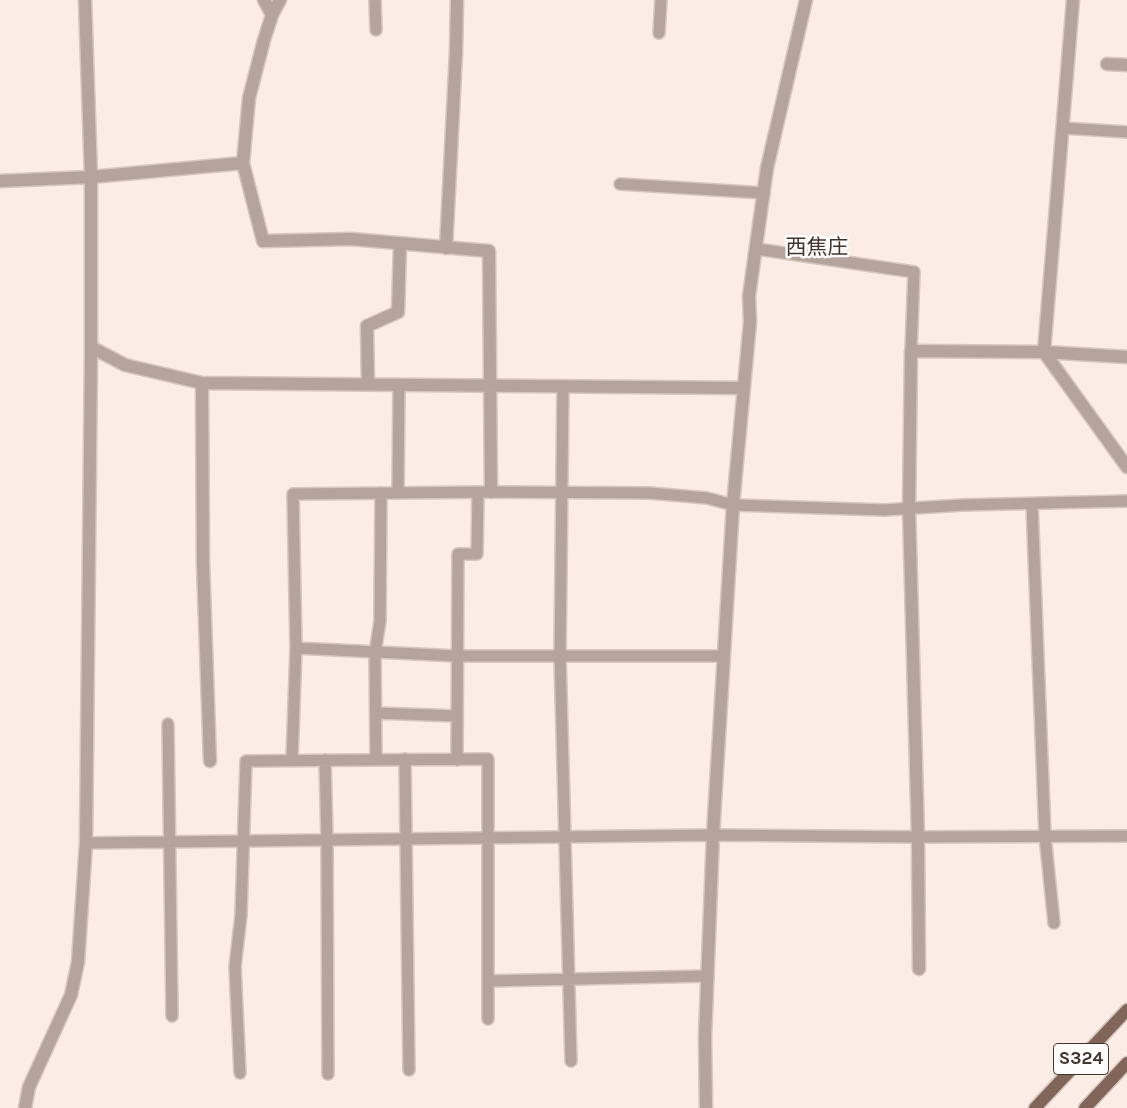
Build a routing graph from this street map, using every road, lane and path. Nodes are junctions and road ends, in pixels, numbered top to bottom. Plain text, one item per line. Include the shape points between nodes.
1 (85, 0) edge
2 (264, 0) edge
3 (280, 0) edge
4 (375, 0) edge
5 (457, 0) edge
6 (661, 0) edge
7 (806, 0) edge
8 (1073, 0) edge
9 (272, 15) junction
10 (376, 30) dead end
11 (659, 33) dead end
12 (1107, 64) dead end
13 (1127, 65) edge
14 (1063, 128) junction
15 (1127, 132) edge
16 (243, 163) junction
17 (90, 177) junction
18 (0, 181) edge
19 (620, 184) dead end
20 (764, 193) junction
21 (400, 244) junction
22 (446, 248) junction
23 (756, 249) junction
24 (91, 347) junction
25 (911, 351) junction
26 (1044, 352) junction
27 (1127, 357) edge
28 (202, 383) junction
29 (368, 385) junction
30 (400, 385) junction
31 (490, 386) junction
32 (563, 386) junction
33 (744, 388) junction
34 (1127, 467) edge
35 (381, 493) junction
36 (398, 493) junction
37 (485, 493) junction
38 (562, 493) junction
39 (1127, 501) edge
40 (1032, 504) junction
41 (733, 505) junction
42 (909, 509) junction
43 (296, 648) junction
44 (375, 653) junction
45 (457, 656) junction
46 (560, 656) junction
47 (724, 656) junction
48 (376, 713) junction
49 (457, 716) junction
50 (168, 724) dead end
51 (376, 759) junction
52 (405, 759) junction
53 (292, 760) junction
54 (324, 760) junction
55 (457, 760) junction
56 (210, 761) dead end
57 (713, 835) junction
58 (565, 836) junction
59 (1045, 836) junction
60 (1127, 836) edge
61 (489, 837) junction
62 (918, 837) junction
63 (406, 839) junction
64 (327, 840) junction
65 (243, 841) junction
66 (168, 842) junction
67 (86, 843) junction
68 (1054, 924) dead end
69 (919, 969) dead end
70 (708, 976) junction
71 (568, 979) junction
72 (488, 981) junction
73 (1127, 1010) edge
74 (172, 1016) dead end
75 (488, 1019) dead end
76 (571, 1061) dead end
77 (1127, 1063) edge
78 (409, 1070) dead end
79 (240, 1073) dead end
80 (328, 1074) dead end
81 (25, 1108) edge
82 (706, 1108) edge
83 (1035, 1108) edge
84 (1085, 1108) edge

1 - 17 street
2 - 9 street
3 - 9 street
4 - 10 lane
5 - 22 street
6 - 11 lane
7 - 20 street
8 - 14 street
9 - 16 street via 249,98
12 - 13 street
14 - 15 lane
14 - 26 street
16 - 17 street
16 - 21 street via 263,241 351,239
17 - 18 street
17 - 24 street
19 - 20 lane
20 - 23 street
21 - 22 street
21 - 29 street via 398,312 367,326
22 - 31 street via 489,251
23 - 25 lane via 914,272
23 - 33 street via 749,296
24 - 28 street via 125,365
24 - 67 street
25 - 26 street
25 - 42 street
26 - 27 street
26 - 34 street
28 - 29 street
28 - 56 street via 203,562
29 - 30 street
30 - 31 street
30 - 36 lane
31 - 32 street
31 - 37 street
32 - 33 street
32 - 38 lane
33 - 41 street
35 - 36 lane
35 - 43 lane via 293,494
35 - 44 lane via 380,621
36 - 37 lane
37 - 38 lane
37 - 45 lane via 477,554 458,554
38 - 41 lane via 649,493 707,498
38 - 46 lane
39 - 40 lane
40 - 42 lane
40 - 59 lane
41 - 42 lane
41 - 47 street
42 - 62 street
43 - 44 lane
43 - 53 lane
44 - 45 lane
44 - 48 lane
45 - 46 lane
45 - 49 lane
46 - 47 lane
46 - 58 lane
47 - 57 street
48 - 49 lane
48 - 51 lane
49 - 55 lane
50 - 66 lane
51 - 52 lane
51 - 54 lane
52 - 55 lane
52 - 63 lane
53 - 54 lane
53 - 65 lane via 246,761
54 - 64 lane
55 - 61 lane via 488,759
57 - 58 lane
57 - 62 lane
57 - 70 street
58 - 61 lane
58 - 71 lane
59 - 60 lane
59 - 62 lane
59 - 68 lane
61 - 63 lane
61 - 72 lane
62 - 69 street
63 - 64 lane
63 - 78 lane
64 - 65 lane
64 - 80 lane
65 - 66 lane
65 - 79 lane via 241,914 235,967
66 - 67 lane
66 - 74 lane
67 - 81 street via 78,962 72,994 29,1087
70 - 71 lane
70 - 82 street
71 - 72 lane
71 - 76 lane
72 - 75 lane
73 - 83 main road, S324
77 - 84 main road, S324

